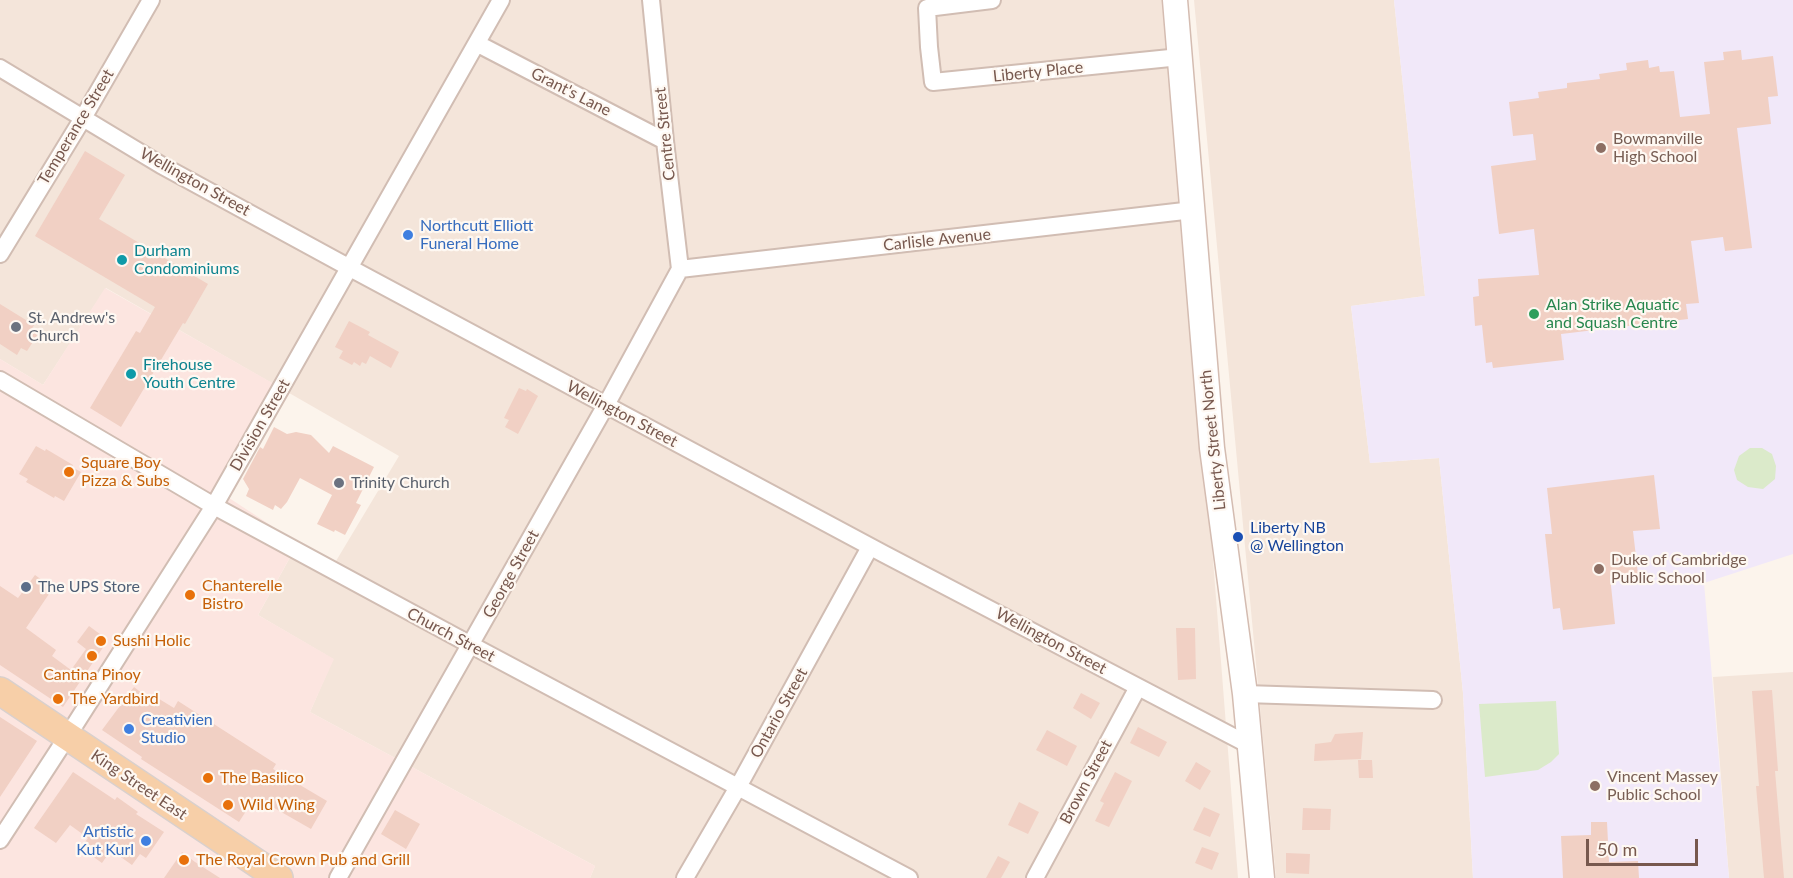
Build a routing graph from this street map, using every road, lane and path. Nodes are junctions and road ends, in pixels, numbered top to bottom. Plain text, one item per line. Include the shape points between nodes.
1 (151, 0) edge
2 (501, 0) edge
3 (651, 0) edge
4 (992, 0) edge
5 (1175, 0) edge
6 (477, 44) junction
7 (1180, 57) junction
8 (0, 68) edge
9 (83, 118) junction
10 (665, 141) junction
11 (1193, 210) junction
12 (0, 254) edge
13 (350, 268) junction
14 (680, 269) junction
15 (0, 380) edge
16 (606, 405) junction
17 (214, 506) junction
18 (870, 547) junction
19 (471, 645) junction
20 (1138, 687) junction
21 (0, 691) edge
22 (1245, 694) junction
23 (1433, 700) dead end
24 (67, 737) junction
25 (1251, 746) junction
26 (738, 787) junction
27 (0, 840) edge
28 (279, 878) edge
29 (338, 878) edge
30 (685, 878) edge
31 (909, 878) edge
32 (1035, 878) edge
33 (1262, 878) edge

1 - 9 street, Temperance Street
2 - 6 street, Division Street
3 - 10 street, Centre Street
4 - 7 street, Liberty Place via 927,8 933,82
5 - 7 main road, Liberty Street North
6 - 10 street, Grant's Lane
6 - 13 street, Division Street
7 - 11 main road, Liberty Street North
8 - 9 street, Wellington Street
9 - 12 street, Temperance Street
9 - 13 street, Wellington Street
10 - 14 street, Centre Street
11 - 14 street, Carlisle Avenue
11 - 22 main road, Liberty Street North via 1212,448
13 - 16 street, Wellington Street
13 - 17 street, Division Street
14 - 16 street, George Street
15 - 17 street, Church Street
16 - 18 street, Wellington Street
16 - 19 street, George Street
17 - 19 street, Church Street
17 - 24 street, Division Street
18 - 20 street, Wellington Street
18 - 26 street, Ontario Street
19 - 26 street, Church Street
19 - 29 street, George Street
20 - 25 street, Wellington Street
20 - 32 street, Brown Street
21 - 24 main road, King Street East
22 - 23 street
22 - 25 main road, Liberty Street North
24 - 27 street, Division Street
24 - 28 main road, King Street East
25 - 33 main road, Liberty Street North
26 - 30 street, Ontario Street
26 - 31 street, Church Street

